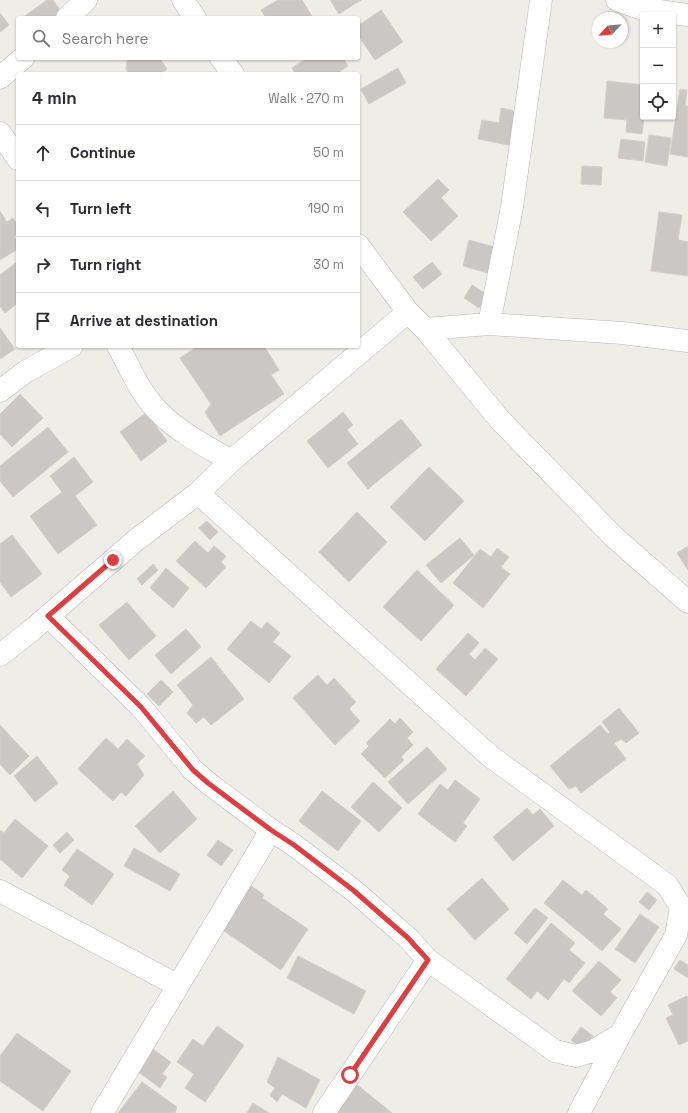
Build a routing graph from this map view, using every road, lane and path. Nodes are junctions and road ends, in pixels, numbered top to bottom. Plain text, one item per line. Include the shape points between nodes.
1 (86, 0) edge
2 (183, 0) edge
3 (541, 0) edge
4 (617, 0) edge
5 (688, 15) edge
6 (69, 16) edge
7 (194, 16) edge
8 (21, 60) edge
9 (222, 60) edge
10 (232, 72) edge
11 (0, 78) edge
12 (0, 133) edge
13 (16, 156) edge
14 (360, 248) edge
15 (408, 312) junction
16 (489, 324) junction
17 (425, 329) junction
18 (688, 341) edge
19 (68, 348) edge
20 (119, 348) edge
21 (0, 390) edge
22 (231, 461) junction
23 (198, 493) junction
24 (688, 602) edge
25 (48, 616) junction
26 (0, 655) edge
27 (271, 830) junction
28 (0, 891) edge
29 (428, 960) junction
30 (177, 985) junction
31 (620, 1035) junction
32 (102, 1113) edge
33 (324, 1113) edge
34 (579, 1113) edge

1 - 6 street
2 - 7 street
3 - 16 street via 512,208
4 - 5 street via 639,8
8 - 11 street
9 - 10 street
12 - 13 street
14 - 15 street
15 - 17 street
15 - 22 street
16 - 17 street
16 - 18 street via 622,333
17 - 24 street via 500,420 614,537
19 - 21 street via 25,372
20 - 22 street via 141,389 157,411
22 - 23 street
23 - 25 street via 135,541
23 - 31 street via 490,756 667,885 681,907 676,935
25 - 26 street
25 - 27 street via 141,707 193,770
27 - 29 street via 353,890 408,938
27 - 30 street
28 - 30 street
29 - 31 street via 555,1050 576,1056 593,1051
29 - 33 street
30 - 32 street
31 - 34 street

